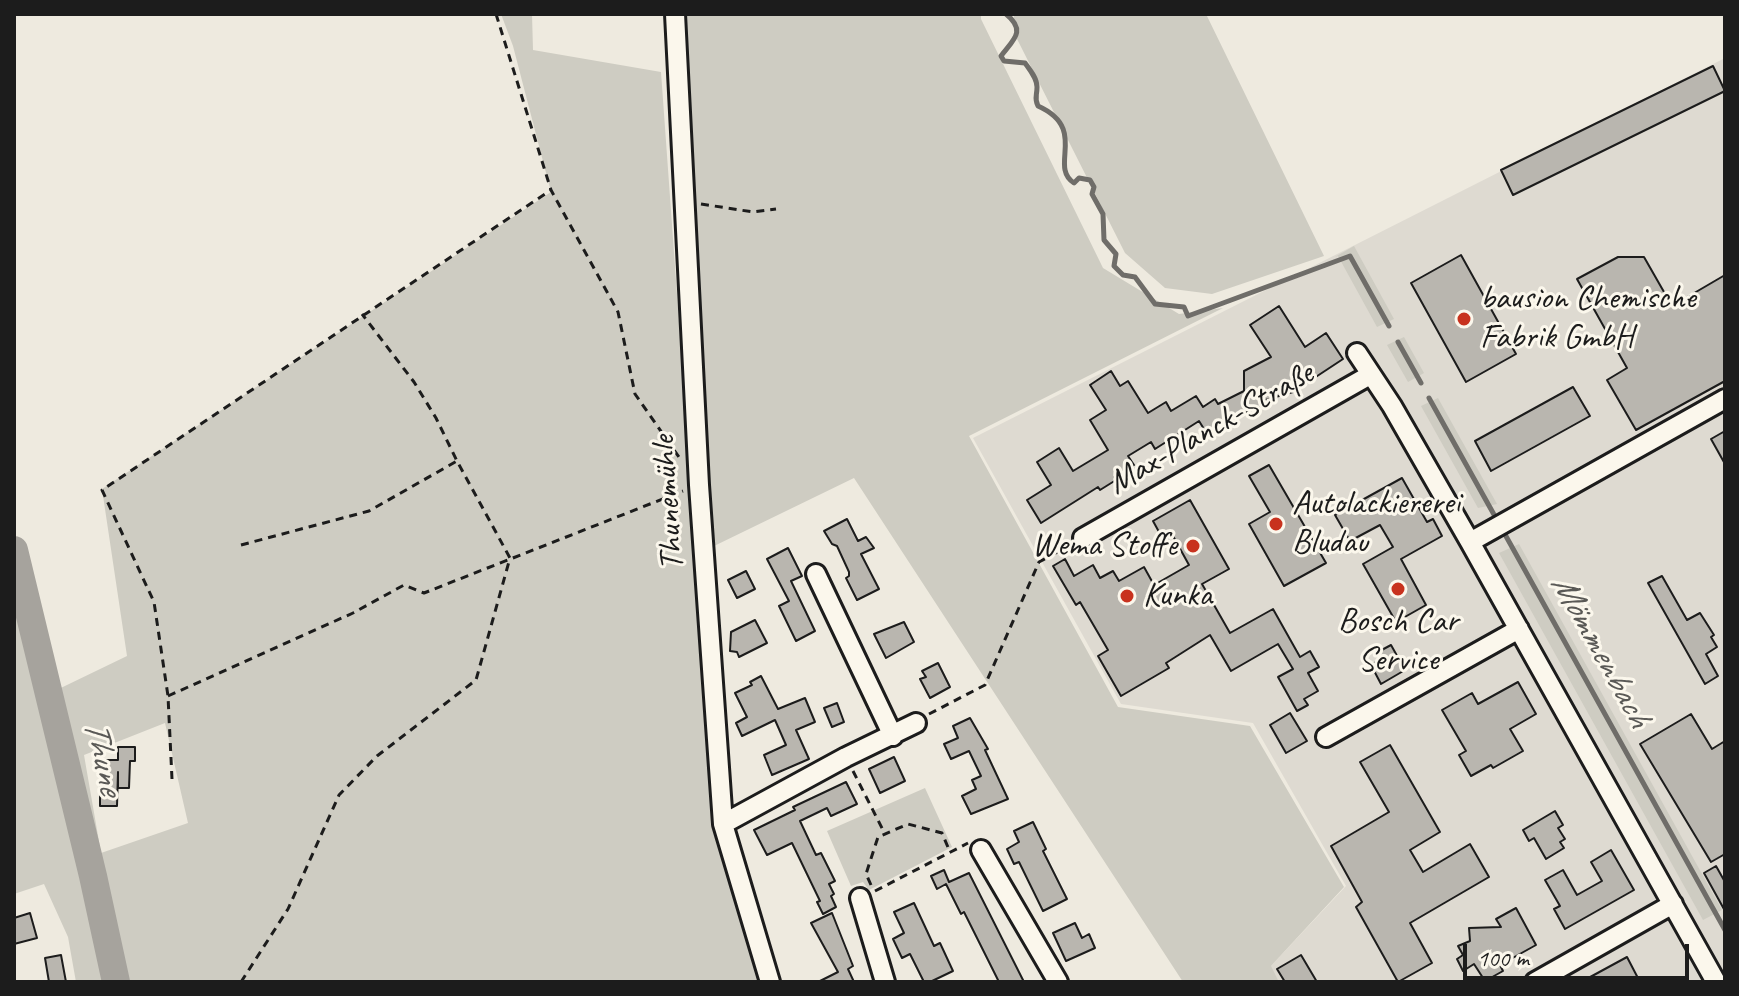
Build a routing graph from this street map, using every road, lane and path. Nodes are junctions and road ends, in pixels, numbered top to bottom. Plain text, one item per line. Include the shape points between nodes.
1 (496, 14) edge
2 (675, 14) edge
3 (551, 190) junction
4 (685, 201) junction
5 (776, 209) dead end
6 (362, 314) junction
7 (1357, 353) dead end
8 (1370, 375) junction
9 (1725, 399) edge
10 (680, 459) dead end
11 (457, 461) junction
12 (699, 485) junction
13 (1083, 538) joint
14 (1470, 542) junction
15 (241, 545) dead end
16 (510, 558) junction
17 (816, 574) dead end
18 (1519, 629) junction
19 (168, 696) junction
20 (916, 723) joint
21 (893, 736) junction
22 (1326, 737) dead end
23 (846, 757) junction
24 (172, 779) dead end
25 (723, 824) junction
26 (884, 833) junction
27 (981, 850) joint
28 (950, 852) junction
29 (867, 895) junction
30 (1673, 904) junction
31 (241, 982) edge
32 (770, 982) edge
33 (885, 982) edge
34 (1058, 982) edge
35 (1535, 982) edge
36 (1716, 982) edge

1 - 3 path
2 - 4 street, Thunemühle
3 - 6 path
3 - 10 path via 618,312 635,394
4 - 5 path via 753,212
4 - 12 street, Thunemühle
6 - 11 path via 414,382
6 - 19 path via 102,490 154,602
7 - 8 street, Max-Planck-Straße
8 - 13 street, Max-Planck-Straße
8 - 14 street, Max-Planck-Straße
9 - 14 street
11 - 15 path via 369,511
11 - 16 path
12 - 16 path
12 - 25 street, Thunemühle
13 - 20 path via 1039,562 985,685
14 - 18 street, Max-Planck-Straße
16 - 19 path via 424,593 404,585
16 - 31 path via 476,680 377,756 339,795 288,909
17 - 21 street
18 - 22 street
18 - 30 street, Max-Planck-Straße
19 - 24 path
20 - 21 street
21 - 23 street
23 - 25 street
23 - 26 path
25 - 32 street, Thunemühle
26 - 28 path via 908,824 942,833
26 - 29 path via 866,874
27 - 28 path via 969,843
27 - 34 street
28 - 29 path
29 - 33 street
30 - 35 street
30 - 36 street, Max-Planck-Straße

